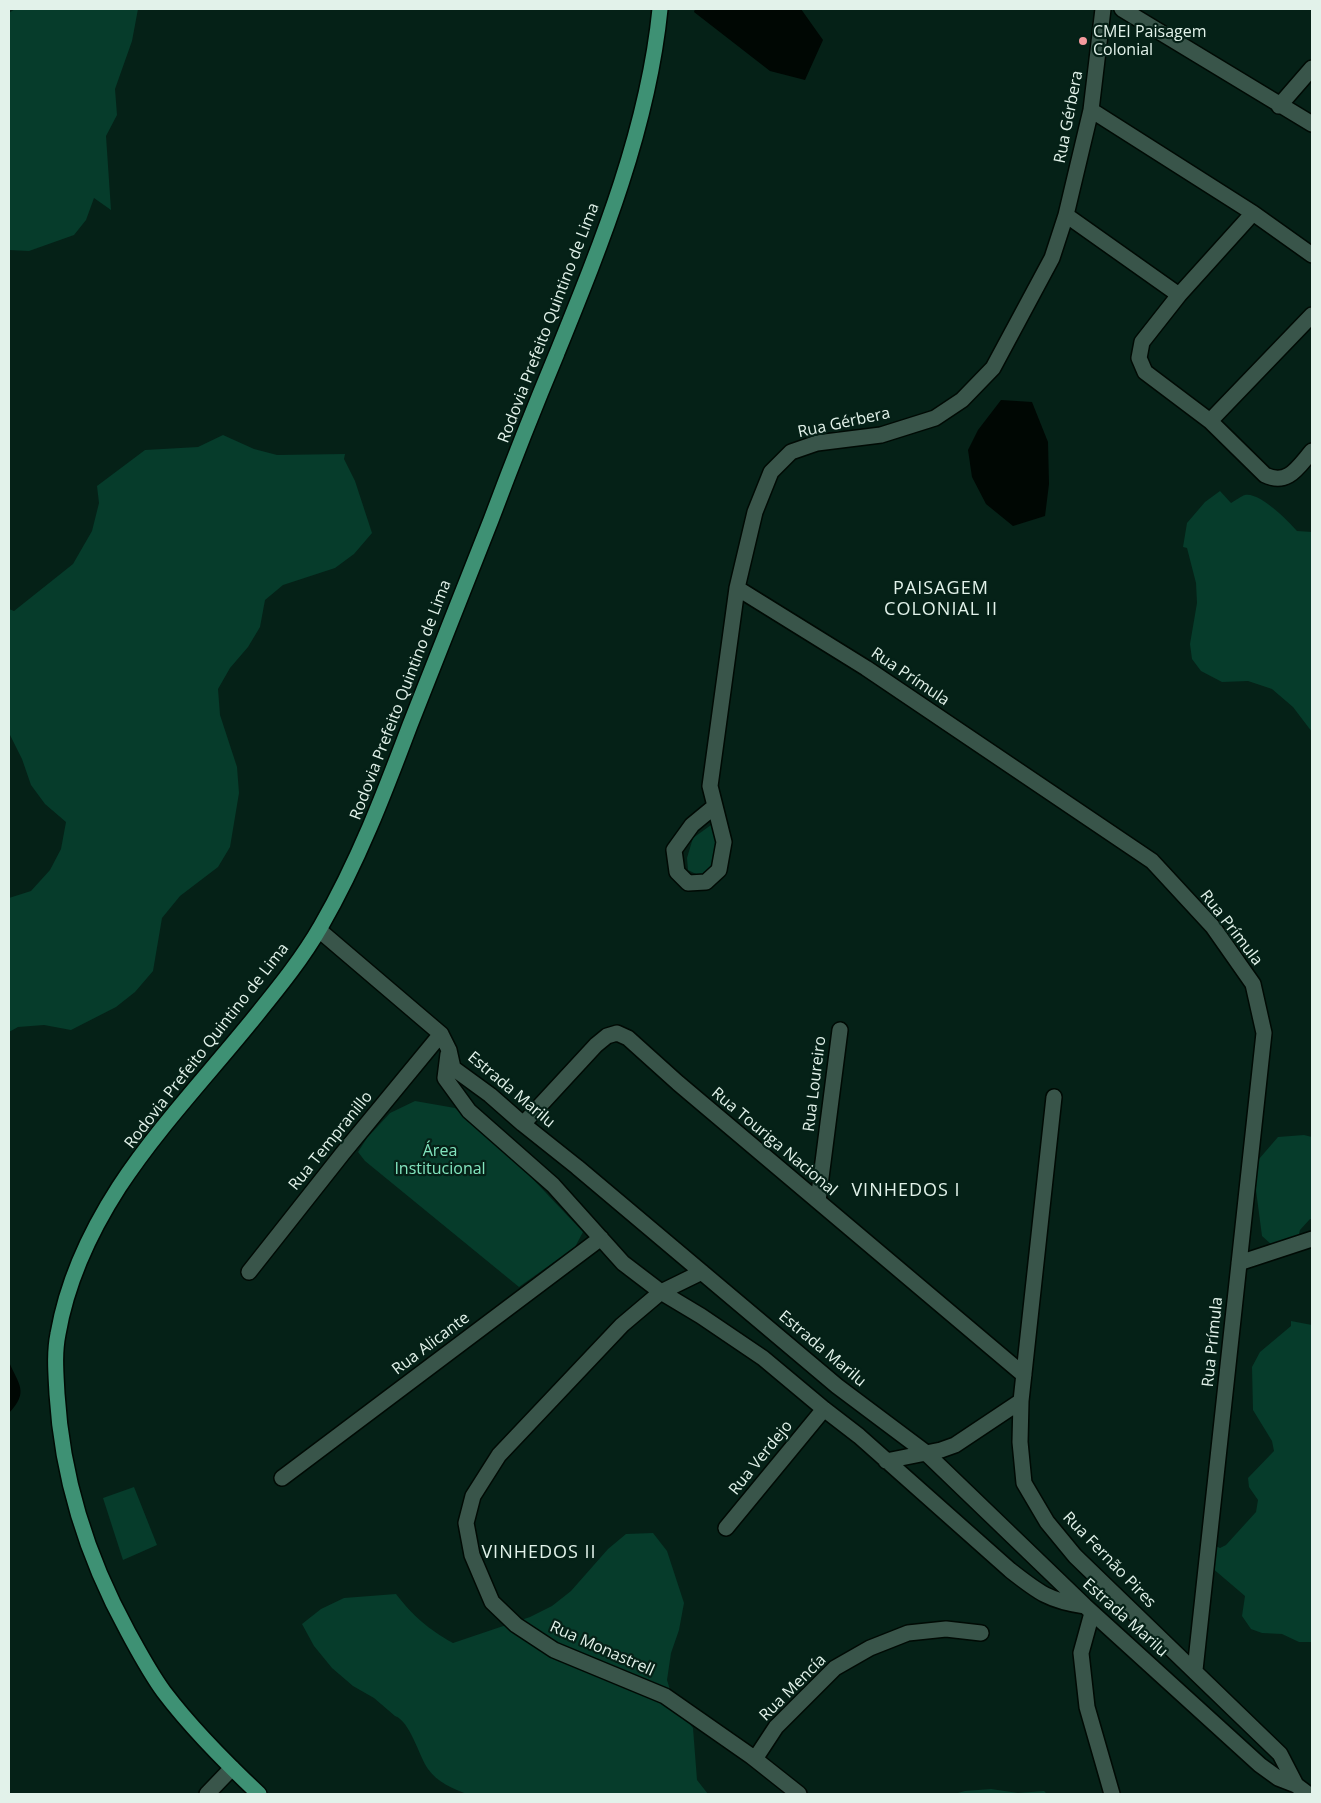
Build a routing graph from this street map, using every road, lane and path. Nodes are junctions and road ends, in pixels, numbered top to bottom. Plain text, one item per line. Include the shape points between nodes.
1 (660, 9) edge
2 (1103, 9) edge
3 (1122, 9) edge
4 (1312, 68) edge
5 (1279, 106) junction
6 (1091, 110) junction
7 (1312, 124) edge
8 (1253, 213) junction
9 (1066, 215) junction
10 (1312, 255) edge
11 (1179, 295) junction
12 (1312, 315) edge
13 (1210, 421) junction
14 (1312, 451) edge
15 (737, 588) junction
16 (715, 806) junction
17 (319, 930) junction
18 (840, 1030) dead end
19 (441, 1034) junction
20 (448, 1050) junction
21 (1054, 1097) dead end
22 (523, 1124) junction
23 (818, 1201) junction
24 (601, 1238) junction
25 (1312, 1239) edge
26 (1239, 1263) junction
27 (249, 1272) dead end
28 (702, 1272) junction
29 (661, 1292) junction
30 (1024, 1375) junction
31 (1021, 1401) junction
32 (824, 1409) junction
33 (925, 1452) junction
34 (886, 1461) junction
35 (282, 1478) dead end
36 (726, 1528) dead end
37 (1089, 1610) junction
38 (981, 1633) dead end
39 (1195, 1670) junction
40 (755, 1759) junction
41 (232, 1768) junction
42 (1302, 1790) edge
43 (207, 1794) edge
44 (259, 1794) edge
45 (799, 1794) edge
46 (1112, 1794) edge

1 - 17 main road, Rodovia Prefeito Quintino de Lima via 653,59 634,142 600,247 371,825
2 - 6 street, Rua Gérbera
3 - 5 street
4 - 5 street
5 - 7 street
6 - 8 street
6 - 9 street, Rua Gérbera
8 - 10 street
8 - 11 street
9 - 11 street
9 - 15 street, Rua Gérbera via 1052,258 993,368 962,400 935,418 881,435 817,443 791,452 771,472 755,512
11 - 13 street via 1142,342 1139,358 1145,372
12 - 13 street
13 - 14 street via 1274,480 1292,474
15 - 16 street, Rua Gérbera via 710,786
15 - 26 street, Rua Prímula via 866,668 1152,861 1213,928 1253,984 1264,1033
16 - 16 street, Rua Gérbera via 724,842 719,870 706,882 688,884 677,872 674,850 692,825
17 - 19 street, Estrada Marilu
17 - 41 main road, Rodovia Prefeito Quintino de Lima via 276,992 139,1158 118,1189 74,1274 57,1340 58,1407 67,1472 99,1572 114,1607 162,1690
18 - 23 street, Rua Loureiro
19 - 20 street, Estrada Marilu
19 - 27 street, Rua Tempranillo
20 - 22 street, Estrada Marilu via 453,1068 490,1094
20 - 24 street via 445,1078 469,1111 552,1185
21 - 30 street, Rua Fernão Pires
22 - 23 street, Rua Touriga Nacional via 596,1045 617,1032
22 - 28 street, Estrada Marilu
23 - 30 street, Rua Touriga Nacional
24 - 29 street via 623,1263
24 - 35 street, Rua Alicante
25 - 26 street
26 - 39 street, Rua Prímula
28 - 29 street, Rua Monastrell
28 - 33 street, Estrada Marilu via 837,1386
29 - 32 street via 763,1358
29 - 40 street, Rua Monastrell via 622,1325 499,1455 473,1496 466,1523 472,1554 492,1602 516,1625 554,1650 665,1696
30 - 31 street, Rua Fernão Pires
31 - 33 street via 955,1445
31 - 39 street, Rua Fernão Pires via 1024,1483 1047,1522 1076,1556
32 - 34 street
32 - 36 street, Rua Verdejo
33 - 34 street
33 - 37 street, Estrada Marilu
34 - 37 street via 1036,1590 1051,1599
37 - 42 street, Estrada Marilu via 1260,1765
37 - 46 street via 1081,1653 1086,1698
38 - 40 street, Rua Mencía via 946,1629 908,1633 870,1648 835,1668 776,1727
39 - 42 street, Rua Fernão Pires via 1280,1754
40 - 45 street, Rua Monastrell
41 - 43 street
41 - 44 main road, Rodovia Prefeito Quintino de Lima

